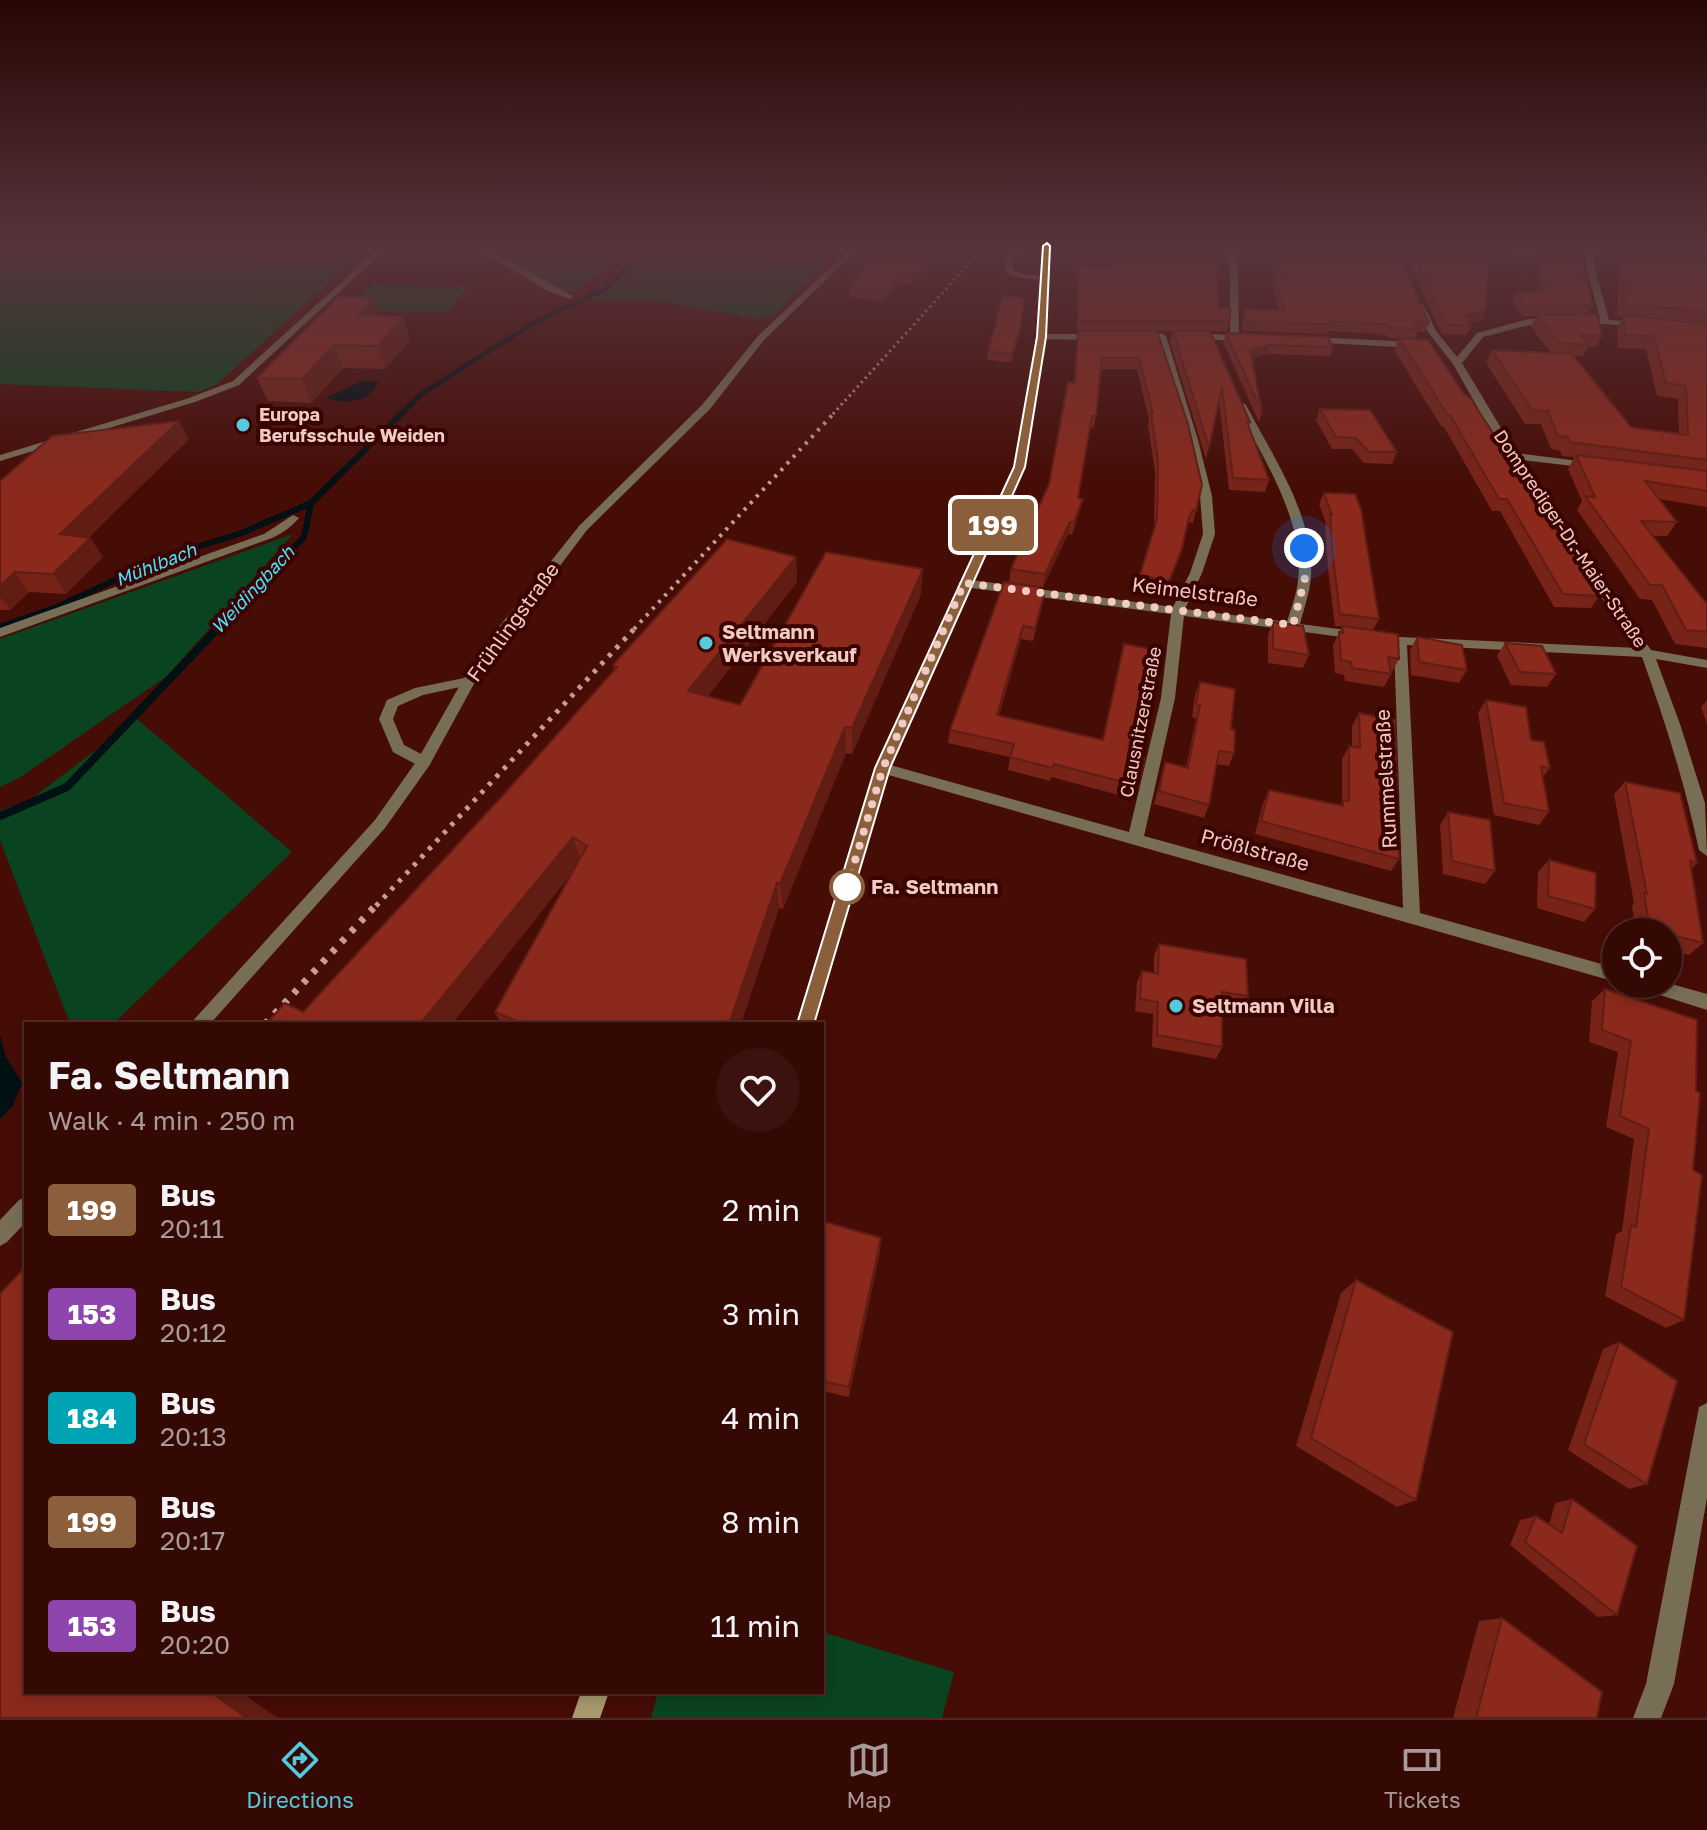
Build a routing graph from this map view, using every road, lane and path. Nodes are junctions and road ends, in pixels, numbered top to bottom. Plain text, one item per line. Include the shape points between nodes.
1 (298, 326) edge
2 (773, 326) edge
3 (1042, 326) edge
4 (1235, 326) edge
5 (1432, 326) edge
6 (1513, 326) edge
7 (1160, 336) edge
8 (1184, 336) edge
9 (1213, 336) junction
10 (1041, 337) junction
11 (1105, 337) edge
12 (1235, 338) junction
13 (1259, 339) edge
14 (1298, 340) edge
15 (1442, 346) junction
16 (1218, 349) edge
17 (1457, 363) junction
18 (1234, 388) edge
19 (1514, 456) junction
20 (0, 458) edge
21 (1603, 466) edge
22 (293, 518) dead end
23 (964, 583) junction
24 (1178, 610) junction
25 (1293, 625) junction
26 (0, 633) edge
27 (1400, 641) junction
28 (1647, 653) junction
29 (1707, 664) edge
30 (469, 681) junction
31 (424, 762) junction
32 (883, 768) junction
33 (1135, 840) junction
34 (1707, 850) edge
35 (1412, 916) junction
36 (1602, 971) edge
37 (1682, 994) edge
38 (1707, 1002) edge
39 (201, 1022) edge
40 (806, 1022) edge
41 (24, 1209) edge
42 (0, 1235) edge
43 (1707, 1415) edge
44 (594, 1694) edge
45 (586, 1718) edge
46 (1647, 1718) edge

1 - 20 street via 236,383
2 - 30 street, Frühlingstraße via 706,407 583,528
3 - 10 main road
4 - 12 street
5 - 15 street, Domprediger-Dr.-Maier-Straße
6 - 17 street via 1480,335
7 - 24 street, Clausnitzerstraße via 1196,454 1209,534
8 - 9 street
9 - 12 street
9 - 16 street
10 - 11 street
10 - 23 main road via 1020,467
12 - 13 street
14 - 15 street
15 - 17 street, Domprediger-Dr.-Maier-Straße
17 - 19 street, Domprediger-Dr.-Maier-Straße
18 - 25 street via 1304,548 1305,578
19 - 21 street
19 - 28 street, Domprediger-Dr.-Maier-Straße
22 - 26 street via 268,536
23 - 24 street, Keimelstraße
23 - 32 main road
24 - 25 street, Keimelstraße
24 - 33 street, Clausnitzerstraße via 1168,698
25 - 27 street, Keimelstraße
27 - 28 street, Keimelstraße
27 - 35 street, Rummelstraße
28 - 29 street, Keimelstraße
28 - 34 street, Domprediger-Dr.-Maier-Straße via 1673,724
30 - 31 street, Frühlingstraße
30 - 31 street via 392,703 386,719 398,748
31 - 39 street, Frühlingstraße via 380,824
32 - 33 street, Prößlstraße
32 - 40 main road
33 - 35 street, Prößlstraße
35 - 36 street, Prößlstraße
37 - 38 street
41 - 42 street
43 - 46 street via 1660,1684
44 - 45 main road

